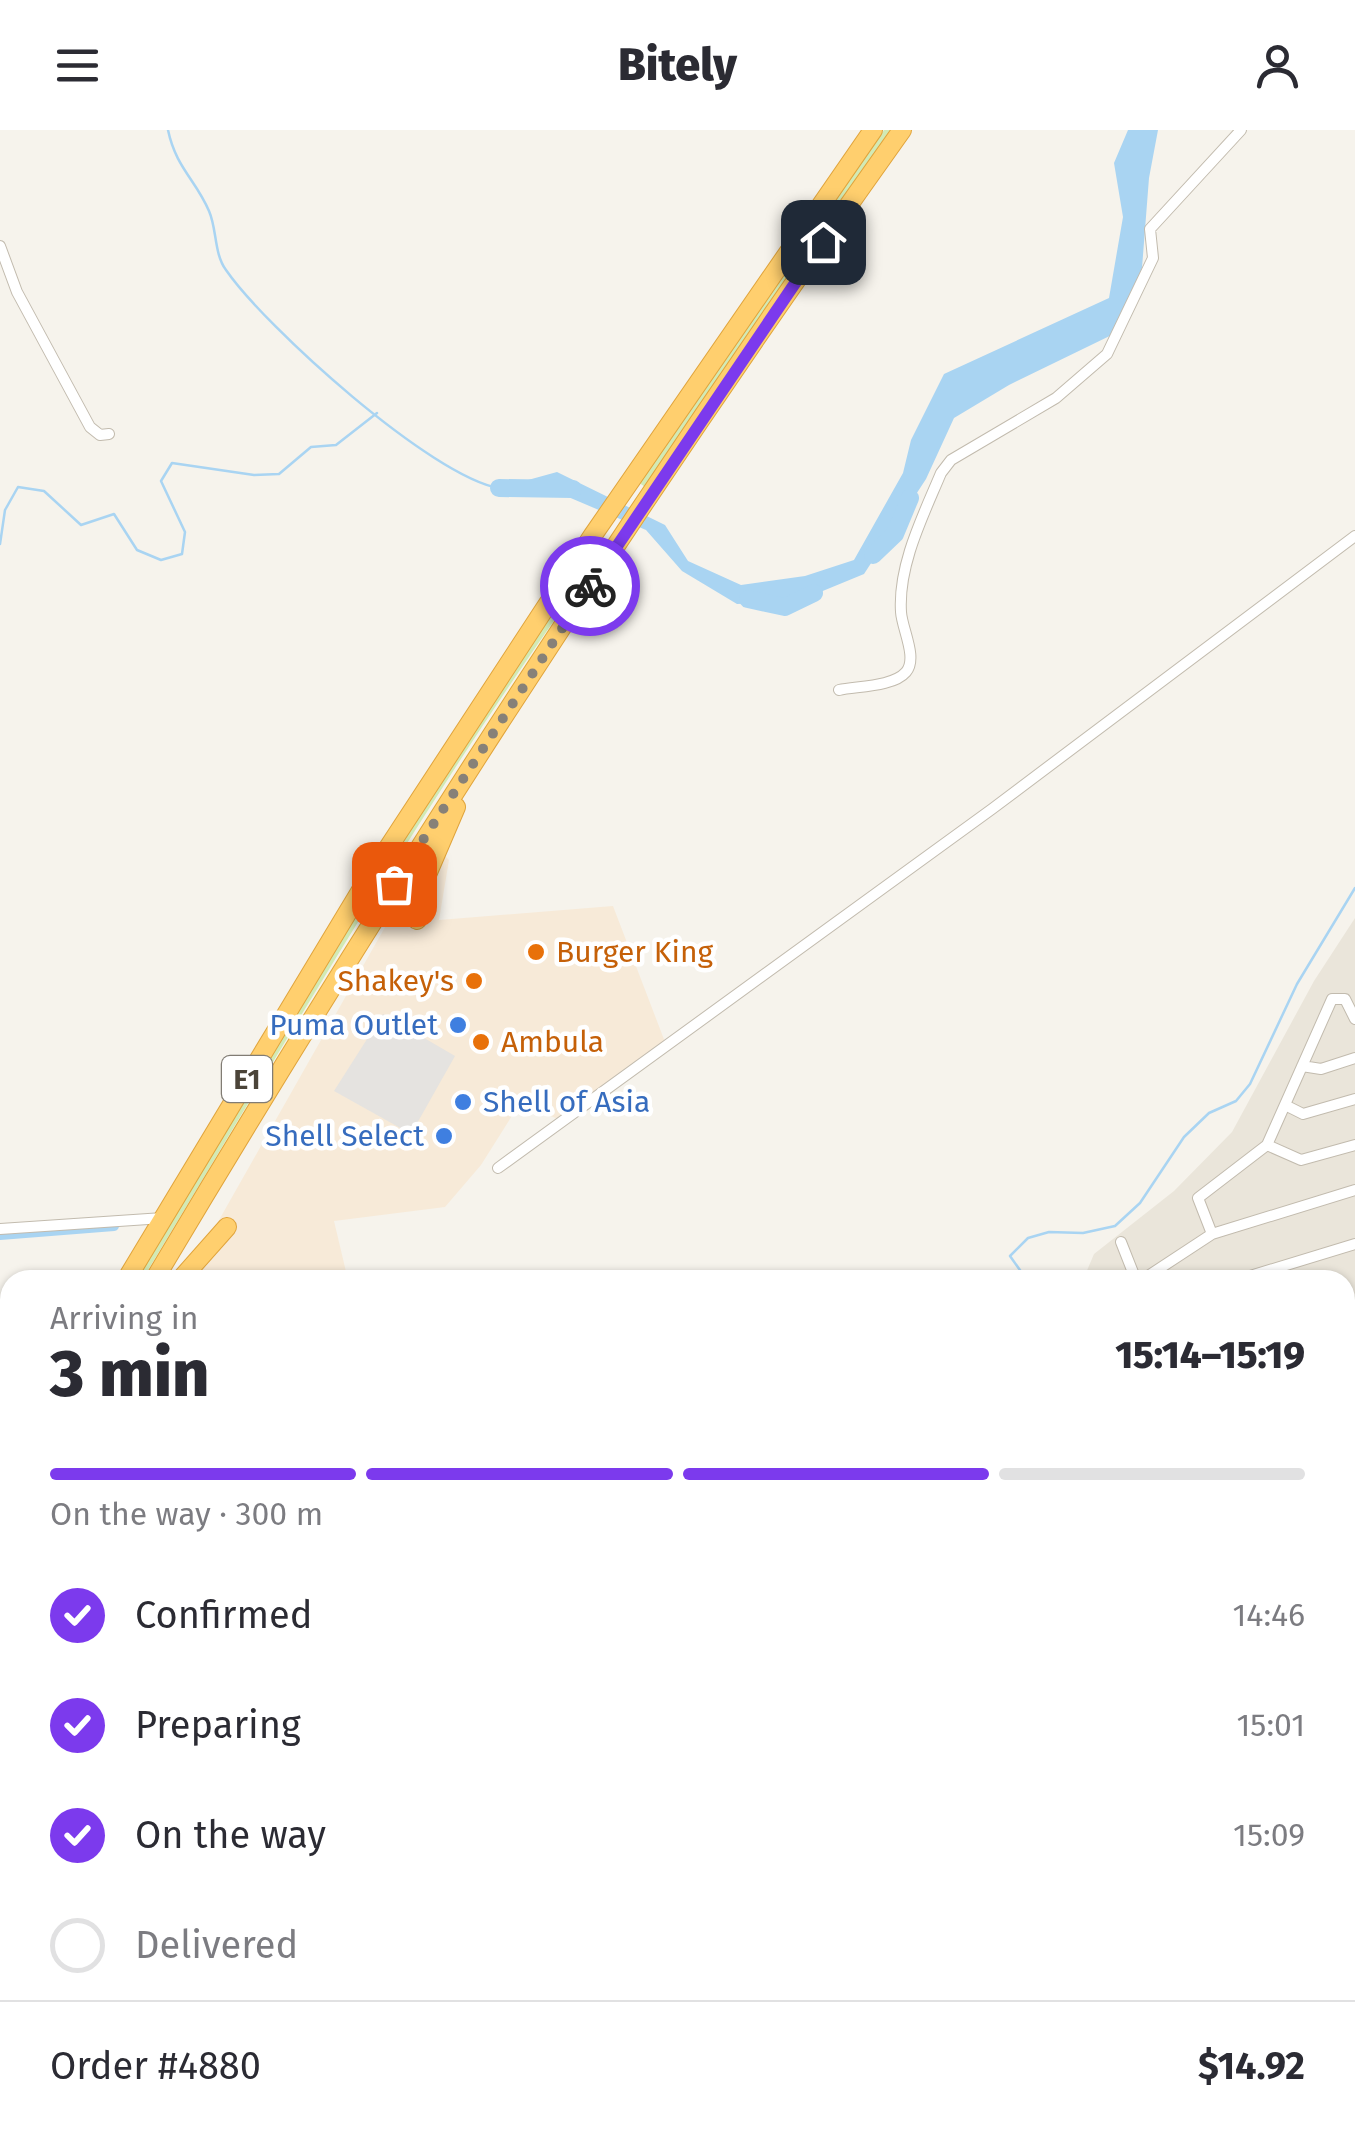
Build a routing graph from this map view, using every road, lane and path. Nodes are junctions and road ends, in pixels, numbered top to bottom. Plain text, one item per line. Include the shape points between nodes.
1 (873, 130) edge
2 (902, 130) edge
3 (1240, 130) edge
4 (0, 246) edge
5 (110, 434) dead end
6 (1355, 536) edge
7 (540, 660) junction
8 (839, 690) dead end
9 (416, 920) dead end
10 (1355, 1019) edge
11 (1355, 1058) edge
12 (1302, 1066) junction
13 (1355, 1100) edge
14 (1285, 1106) junction
15 (1267, 1145) junction
16 (1355, 1145) edge
17 (498, 1168) dead end
18 (1355, 1190) edge
19 (164, 1218) junction
20 (227, 1227) dead end
21 (0, 1229) edge
22 (1212, 1234) junction
23 (1121, 1242) dead end
24 (1355, 1244) edge
25 (1287, 1264) junction
26 (132, 1270) edge
27 (160, 1270) edge
28 (189, 1270) edge
29 (1134, 1270) edge
30 (1155, 1270) edge
31 (1268, 1270) edge
32 (1288, 1270) edge

1 - 19 highway, E1 via 593,535 369,877
2 - 7 highway, E1
3 - 8 street via 1150,228 1153,258 1107,354 1056,398 951,460 941,473 904,569 907,671
4 - 5 street via 90,427
6 - 17 street
7 - 9 highway via 457,804
7 - 27 highway, E1 via 384,900
10 - 12 street via 1345,999 1332,999
11 - 12 street via 1321,1069
12 - 14 street
13 - 14 street via 1303,1114
14 - 15 street
15 - 16 street via 1301,1160
15 - 22 street via 1198,1198
18 - 22 street
19 - 21 street
19 - 26 highway, E1
20 - 28 highway
22 - 30 street
23 - 29 street
24 - 25 street
25 - 31 street
25 - 32 street

